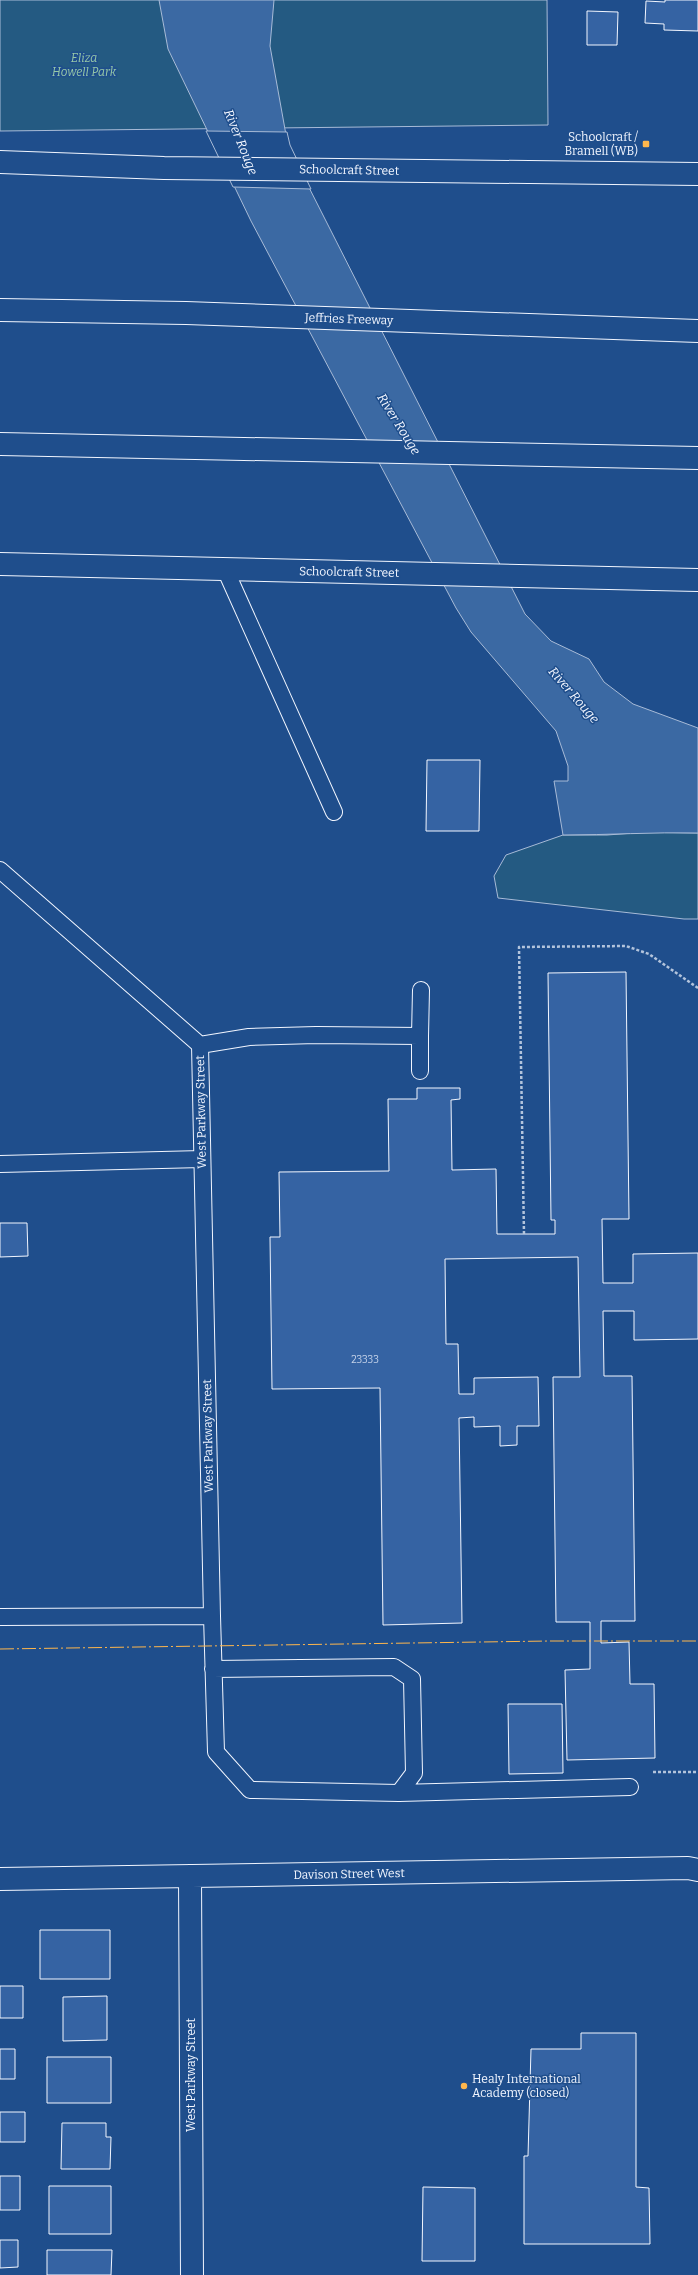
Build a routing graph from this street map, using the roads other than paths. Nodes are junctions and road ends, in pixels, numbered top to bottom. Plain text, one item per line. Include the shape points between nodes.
1 (0, 162) edge
2 (698, 174) edge
3 (0, 310) edge
4 (696, 331) edge
5 (0, 444) edge
6 (698, 458) edge
7 (0, 564) edge
8 (225, 569) junction
9 (698, 580) edge
10 (334, 812) dead end
11 (0, 870) edge
12 (421, 990) dead end
13 (420, 1036) junction
14 (200, 1045) junction
15 (420, 1071) dead end
16 (202, 1159) junction
17 (0, 1164) edge
18 (212, 1616) junction
19 (0, 1617) edge
20 (213, 1669) junction
21 (630, 1787) dead end
22 (399, 1793) junction
23 (698, 1870) edge
24 (190, 1876) junction
25 (0, 1879) edge
26 (192, 2275) edge

1 - 2 main road, Schoolcraft Street via 164,168
3 - 4 main road, Jeffries Freeway via 186,313
5 - 6 main road
7 - 8 main road, Schoolcraft Street
8 - 9 main road, Schoolcraft Street
8 - 10 lane
11 - 14 lane
12 - 13 lane
13 - 14 lane via 249,1037
13 - 15 lane
14 - 16 lane, West Parkway Street
16 - 17 lane
16 - 18 lane, West Parkway Street
18 - 19 lane
18 - 20 lane, West Parkway Street
20 - 22 lane, West Parkway Street via 216,1752 250,1790
20 - 22 lane via 394,1667 412,1678 414,1773
21 - 22 lane, West Parkway Street
23 - 24 main road, Davison Street West via 688,1868
24 - 25 main road, Davison Street West
24 - 26 main road, West Parkway Street

